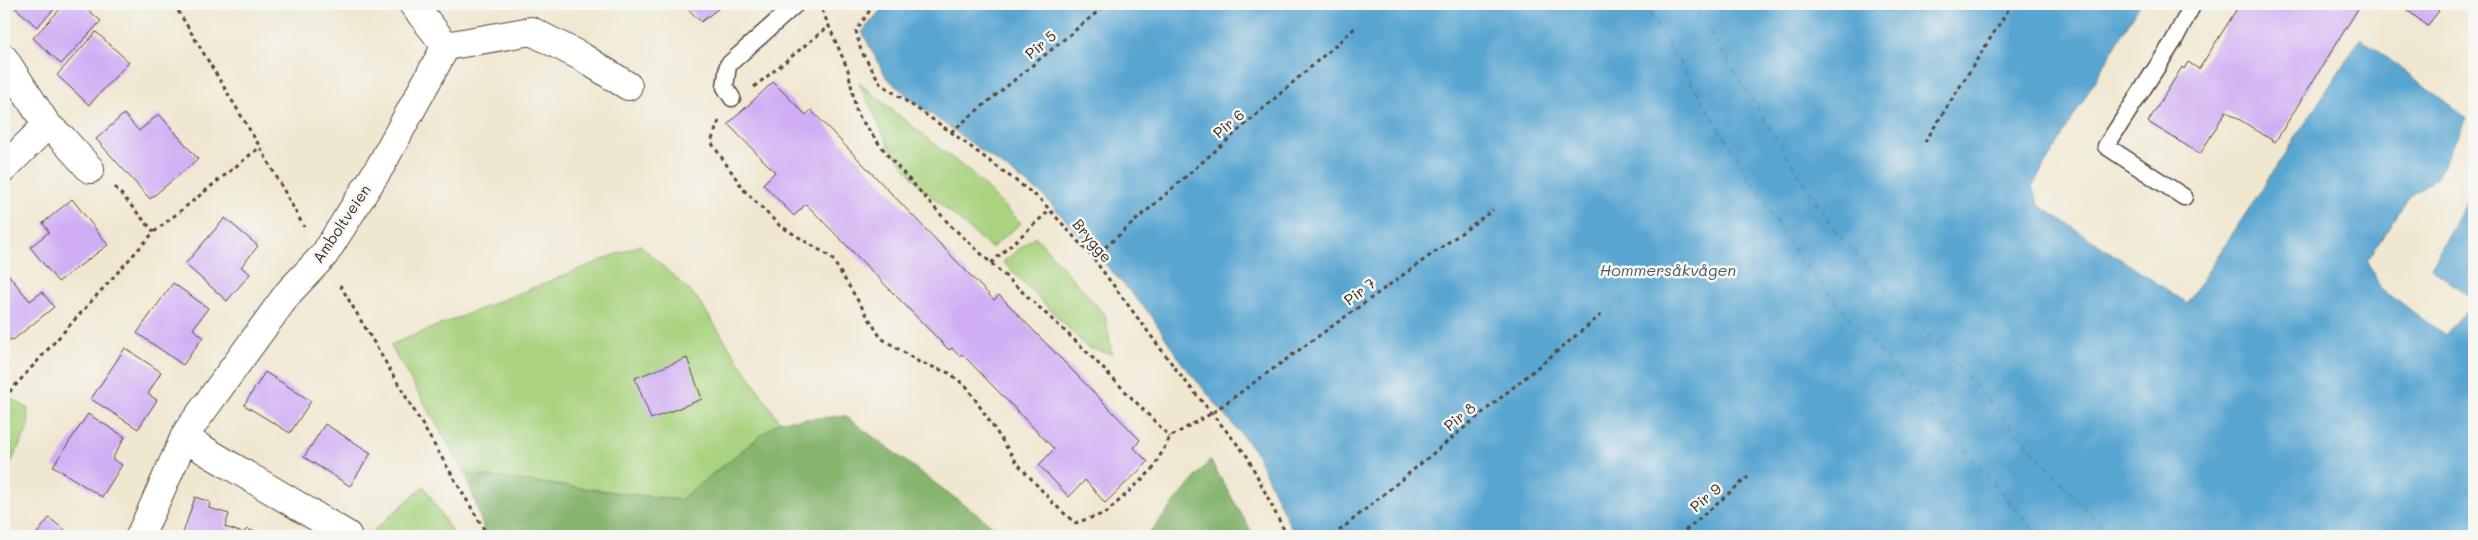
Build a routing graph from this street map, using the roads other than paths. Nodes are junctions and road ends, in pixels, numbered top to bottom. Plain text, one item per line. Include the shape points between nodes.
1 (413, 4) edge
2 (796, 4) edge
3 (2193, 4) edge
4 (446, 46) junction
5 (4, 59) edge
6 (628, 86) dead end
7 (732, 98) dead end
8 (47, 125) junction
9 (4, 168) edge
10 (90, 169) road end
11 (2184, 197) dead end
12 (184, 438) junction
13 (347, 534) dead end
14 (140, 536) edge

1 - 4 street
2 - 7 lane via 728,65 725,87
3 - 11 lane via 2173,42 2106,146
4 - 6 street via 531,32 582,57
4 - 12 street, Amboltveien via 381,165 324,255 289,292
5 - 8 street
8 - 9 street
8 - 10 street
12 - 13 street
12 - 14 street, Amboltveien

